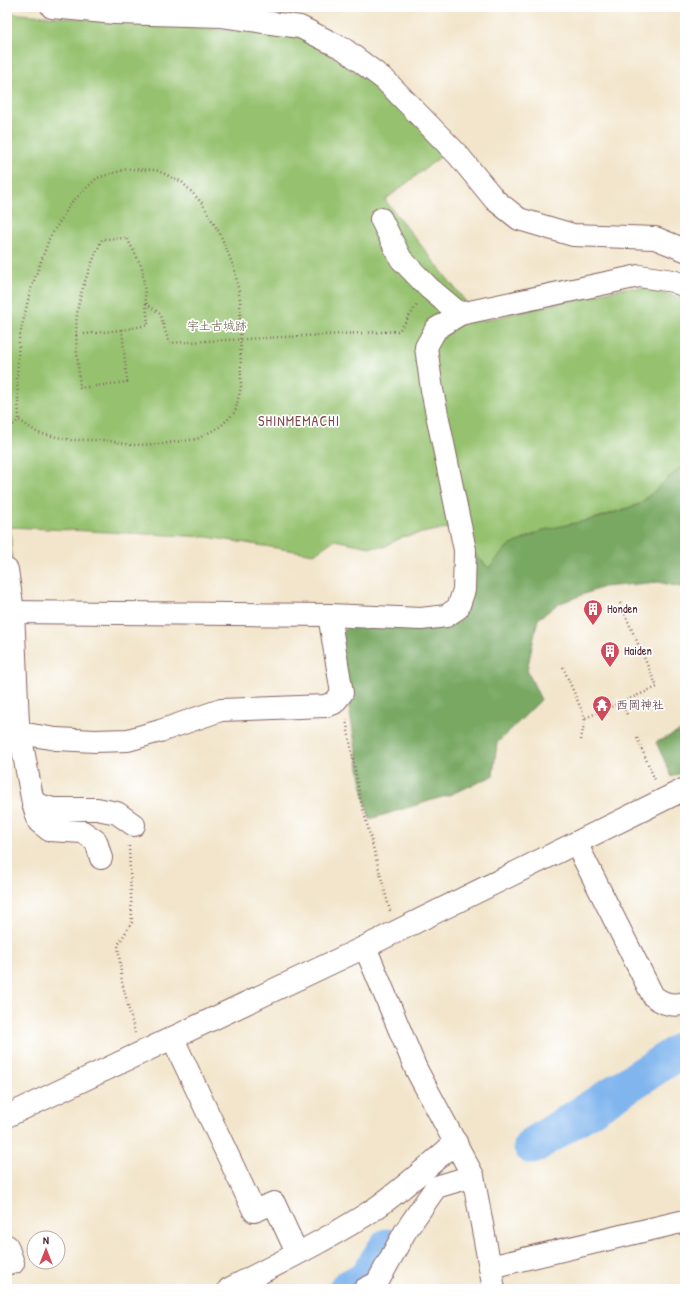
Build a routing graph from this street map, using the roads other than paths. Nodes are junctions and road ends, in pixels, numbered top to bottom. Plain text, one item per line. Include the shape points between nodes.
1 (52, 7) edge
2 (381, 219) dead end
3 (685, 250) edge
4 (685, 286) edge
5 (460, 314) junction
6 (7, 570) edge
7 (10, 612) edge
8 (329, 615) junction
9 (15, 726) edge
10 (685, 789) edge
11 (33, 803) junction
12 (125, 819) road end
13 (576, 843) junction
14 (101, 858) dead end
15 (365, 948) junction
16 (685, 1003) edge
17 (173, 1039) junction
18 (7, 1116) edge
19 (456, 1142) junction
20 (473, 1176) junction
21 (685, 1221) edge
22 (297, 1253) junction
23 (490, 1267) junction
24 (229, 1289) edge
25 (365, 1289) edge
26 (494, 1289) edge

1 - 3 street via 115,13 222,16 300,27 344,49 385,80 458,155 495,200 519,219 573,235 655,238
2 - 5 street via 401,259 429,288
4 - 5 street via 673,281 639,276
5 - 8 street via 436,328 426,348 432,390 465,550 464,590 458,608 446,616 421,619
6 - 7 street
7 - 8 street
7 - 9 street
8 - 9 street via 342,693 334,703 326,706 221,710 128,740 56,739
9 - 11 street
10 - 13 street
11 - 12 street via 53,809 97,809
11 - 14 street via 39,822 49,830 83,832 96,841
13 - 15 street
13 - 16 street via 653,996 663,1004
15 - 17 street
15 - 19 street via 416,1069
17 - 18 street
17 - 22 street via 254,1211 274,1202
19 - 20 street
19 - 22 street via 401,1190 374,1209
20 - 23 street
20 - 25 street via 436,1187 405,1232 377,1283
21 - 23 street
22 - 24 street
23 - 26 street

